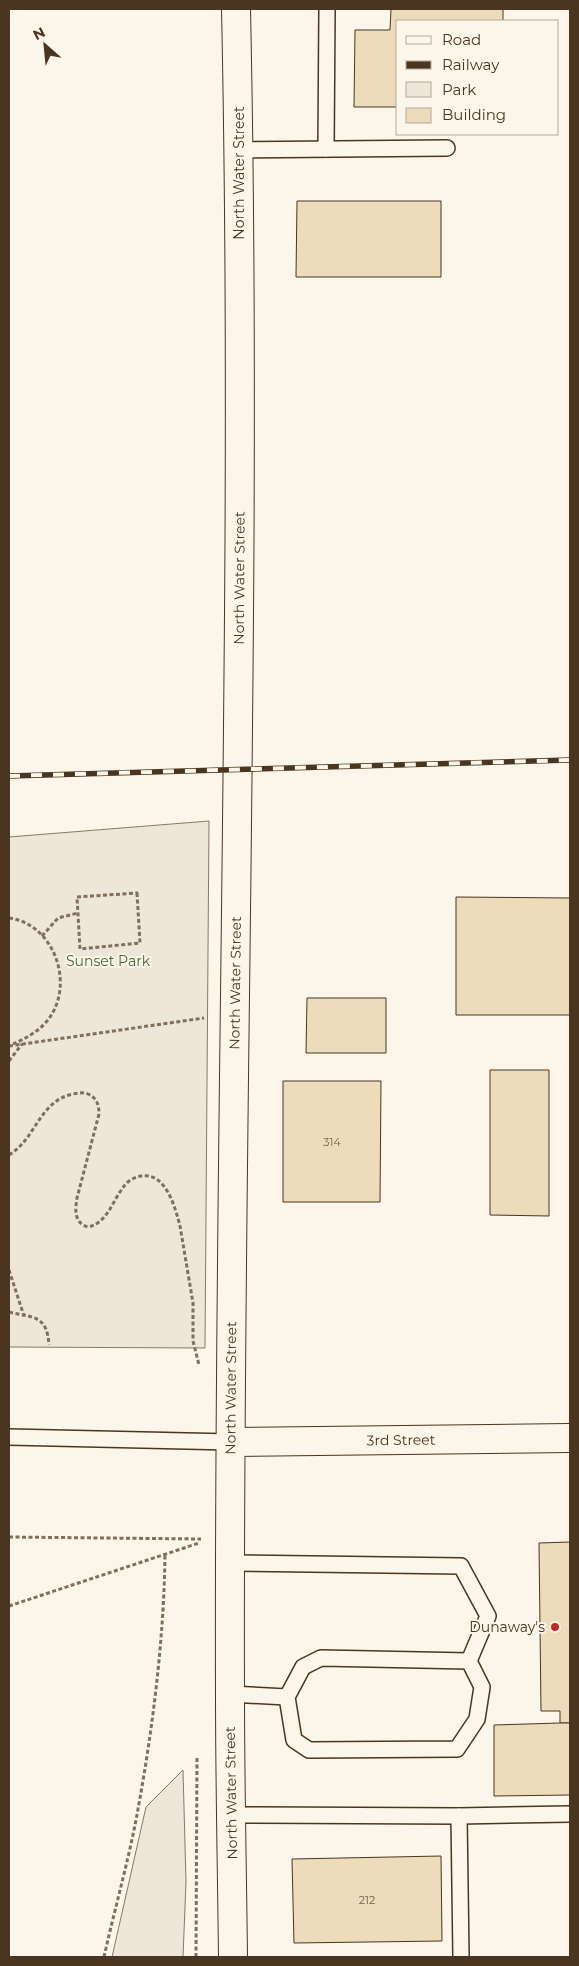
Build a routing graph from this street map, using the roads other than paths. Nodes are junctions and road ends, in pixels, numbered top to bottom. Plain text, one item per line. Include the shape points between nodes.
1 (236, 9) edge
2 (328, 9) edge
3 (447, 148) dead end
4 (239, 150) junction
5 (326, 150) junction
6 (9, 1437) edge
7 (570, 1438) edge
8 (231, 1442) junction
9 (231, 1563) junction
10 (469, 1661) junction
11 (230, 1694) junction
12 (287, 1697) junction
13 (570, 1814) edge
14 (232, 1815) junction
15 (459, 1816) junction
16 (233, 1957) edge
17 (461, 1957) edge

1 - 4 street, North Water Street
2 - 5 lane
3 - 5 lane
4 - 5 lane
4 - 8 street, North Water Street via 239,705
6 - 8 lane
7 - 8 street, 3rd Street
8 - 9 street, North Water Street
9 - 10 lane via 461,1566 488,1616
9 - 11 street, North Water Street
10 - 12 lane via 321,1658 304,1667
10 - 12 lane via 482,1687 477,1719 456,1749 309,1750 294,1740
11 - 12 lane
11 - 14 street, North Water Street
13 - 15 lane
14 - 15 lane
14 - 16 street, North Water Street
15 - 17 lane

